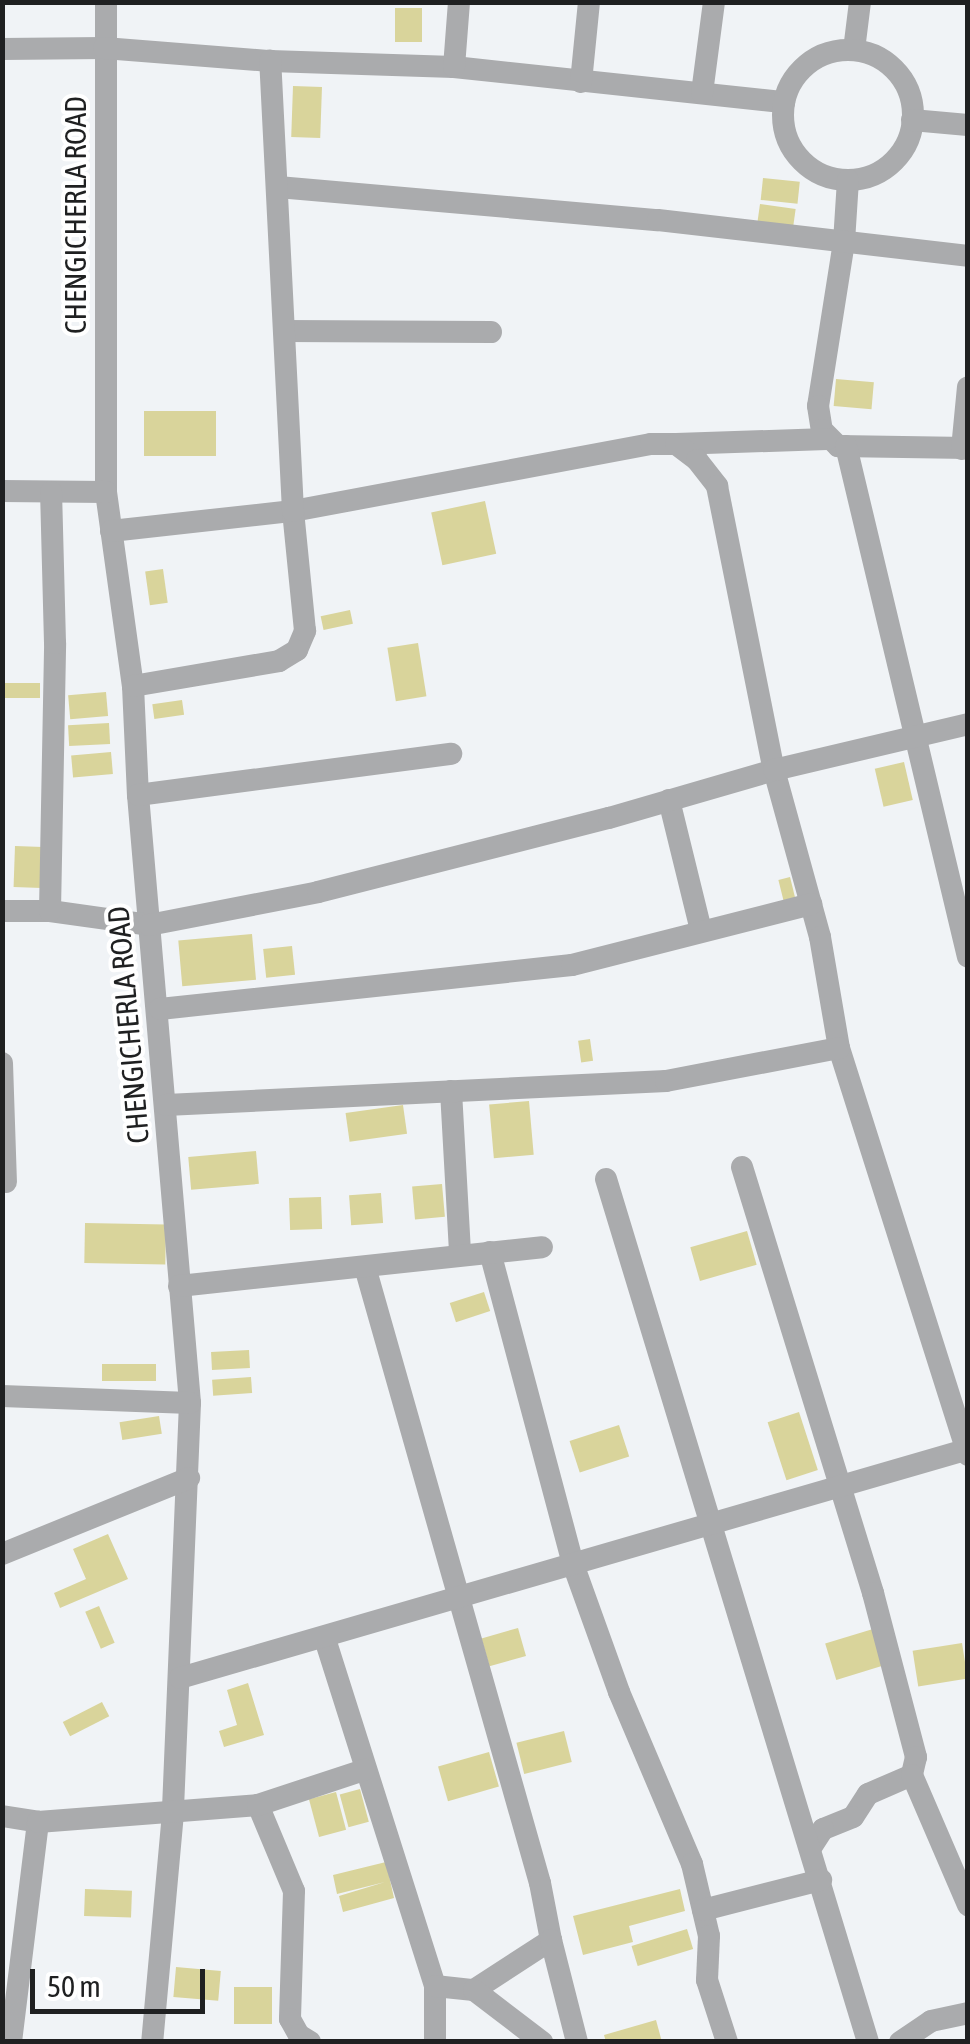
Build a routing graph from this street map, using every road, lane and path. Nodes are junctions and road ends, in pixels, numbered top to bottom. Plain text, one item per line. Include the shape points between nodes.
1 (106, 2) edge
2 (459, 2) edge
3 (589, 2) edge
4 (714, 2) edge
5 (860, 2) edge
6 (104, 48) junction
7 (2, 50) edge
8 (854, 50) junction
9 (270, 61) junction
10 (454, 67) junction
11 (581, 82) junction
12 (702, 93) junction
13 (784, 102) junction
14 (912, 120) junction
15 (968, 125) edge
16 (848, 180) junction
17 (278, 188) junction
18 (844, 242) junction
19 (968, 256) edge
20 (284, 331) junction
21 (491, 332) dead end
22 (968, 388) edge
23 (837, 442) junction
24 (676, 444) junction
25 (965, 448) edge
26 (2, 491) edge
27 (50, 492) junction
28 (106, 492) junction
29 (293, 511) junction
30 (112, 531) junction
31 (133, 686) junction
32 (968, 724) edge
33 (913, 740) junction
34 (452, 754) dead end
35 (774, 770) junction
36 (138, 795) junction
37 (670, 800) junction
38 (960, 881) edge
39 (811, 904) junction
40 (50, 910) junction
41 (2, 911) edge
42 (149, 925) junction
43 (701, 930) junction
44 (968, 957) edge
45 (160, 1009) junction
46 (839, 1048) junction
47 (2, 1063) edge
48 (451, 1091) junction
49 (166, 1105) junction
50 (742, 1167) dead end
51 (606, 1179) dead end
52 (6, 1182) dead end
53 (542, 1247) dead end
54 (490, 1252) junction
55 (460, 1254) junction
56 (366, 1266) junction
57 (179, 1286) junction
58 (2, 1396) edge
59 (190, 1403) junction
60 (967, 1451) edge
61 (189, 1478) junction
62 (839, 1490) junction
63 (708, 1522) junction
64 (2, 1554) edge
65 (573, 1564) junction
66 (458, 1600) junction
67 (325, 1640) junction
68 (180, 1678) junction
69 (364, 1770) junction
70 (912, 1775) junction
71 (258, 1805) junction
72 (172, 1813) junction
73 (2, 1816) edge
74 (38, 1822) junction
75 (812, 1846) junction
76 (822, 1880) junction
77 (968, 1906) edge
78 (703, 1910) junction
79 (551, 1940) junction
80 (435, 1986) junction
81 (474, 1990) junction
82 (968, 2013) edge
83 (12, 2042) edge
84 (152, 2042) edge
85 (310, 2042) edge
86 (435, 2042) edge
87 (542, 2042) edge
88 (576, 2042) edge
89 (727, 2042) edge
90 (868, 2042) edge
91 (900, 2042) edge

1 - 6 street, CHENGICHERLA ROAD
2 - 10 street
3 - 11 street
4 - 12 street
5 - 8 street
6 - 7 street
6 - 9 street
6 - 28 street, CHENGICHERLA ROAD
8 - 13 street via 816,58 790,84
8 - 14 street via 871,53 900,75
9 - 10 street
9 - 17 street
10 - 11 street
11 - 12 street
12 - 13 street
13 - 16 street via 788,140 798,156 828,177
14 - 15 street
14 - 16 street via 895,160
16 - 18 street
17 - 18 street
17 - 20 street
18 - 19 street
18 - 23 street via 818,406
20 - 21 street
20 - 29 street
22 - 25 street
23 - 24 street
23 - 25 street
23 - 33 street
24 - 29 street
24 - 35 street via 717,486
26 - 27 street
27 - 28 street
27 - 40 street via 56,644
28 - 30 street, CHENGICHERLA ROAD
29 - 30 street
29 - 31 street via 305,631 297,650 279,661
30 - 31 street, CHENGICHERLA ROAD
31 - 36 street, CHENGICHERLA ROAD
32 - 33 street
33 - 35 street
33 - 38 street
34 - 36 street
35 - 37 street
35 - 39 street
36 - 42 street, CHENGICHERLA ROAD
37 - 42 street via 318,892
37 - 43 street
38 - 44 street
39 - 43 street
39 - 46 street
40 - 41 street
40 - 42 street
42 - 45 street, CHENGICHERLA ROAD
43 - 45 street via 572,965
45 - 49 street, CHENGICHERLA ROAD
46 - 48 street via 666,1082
46 - 60 street
47 - 52 street
48 - 49 street
48 - 55 street
49 - 57 street, CHENGICHERLA ROAD
50 - 62 street
51 - 63 street
53 - 54 street
54 - 55 street
54 - 65 street
55 - 56 street
56 - 57 street
56 - 66 street
57 - 59 street, CHENGICHERLA ROAD
58 - 59 street
59 - 61 street, CHENGICHERLA ROAD
60 - 62 street
61 - 64 street
61 - 68 street, CHENGICHERLA ROAD
62 - 63 street
62 - 70 street via 895,1670 916,1757
63 - 65 street
63 - 75 street
65 - 66 street
65 - 78 street via 618,1692 692,1864
66 - 67 street
66 - 79 street
67 - 68 street
67 - 69 street
68 - 72 street, CHENGICHERLA ROAD
69 - 71 street
69 - 80 street
70 - 75 street via 868,1794 853,1818 823,1829
70 - 77 street
71 - 72 street
71 - 85 street via 294,1891 290,2019
72 - 74 street
72 - 84 street, CHENGICHERLA ROAD
73 - 74 street
74 - 83 street
75 - 76 street
76 - 78 street
76 - 90 street
78 - 89 street via 706,1980
79 - 81 street
79 - 88 street
80 - 81 street
80 - 86 street
81 - 87 street
82 - 91 street via 932,2021

